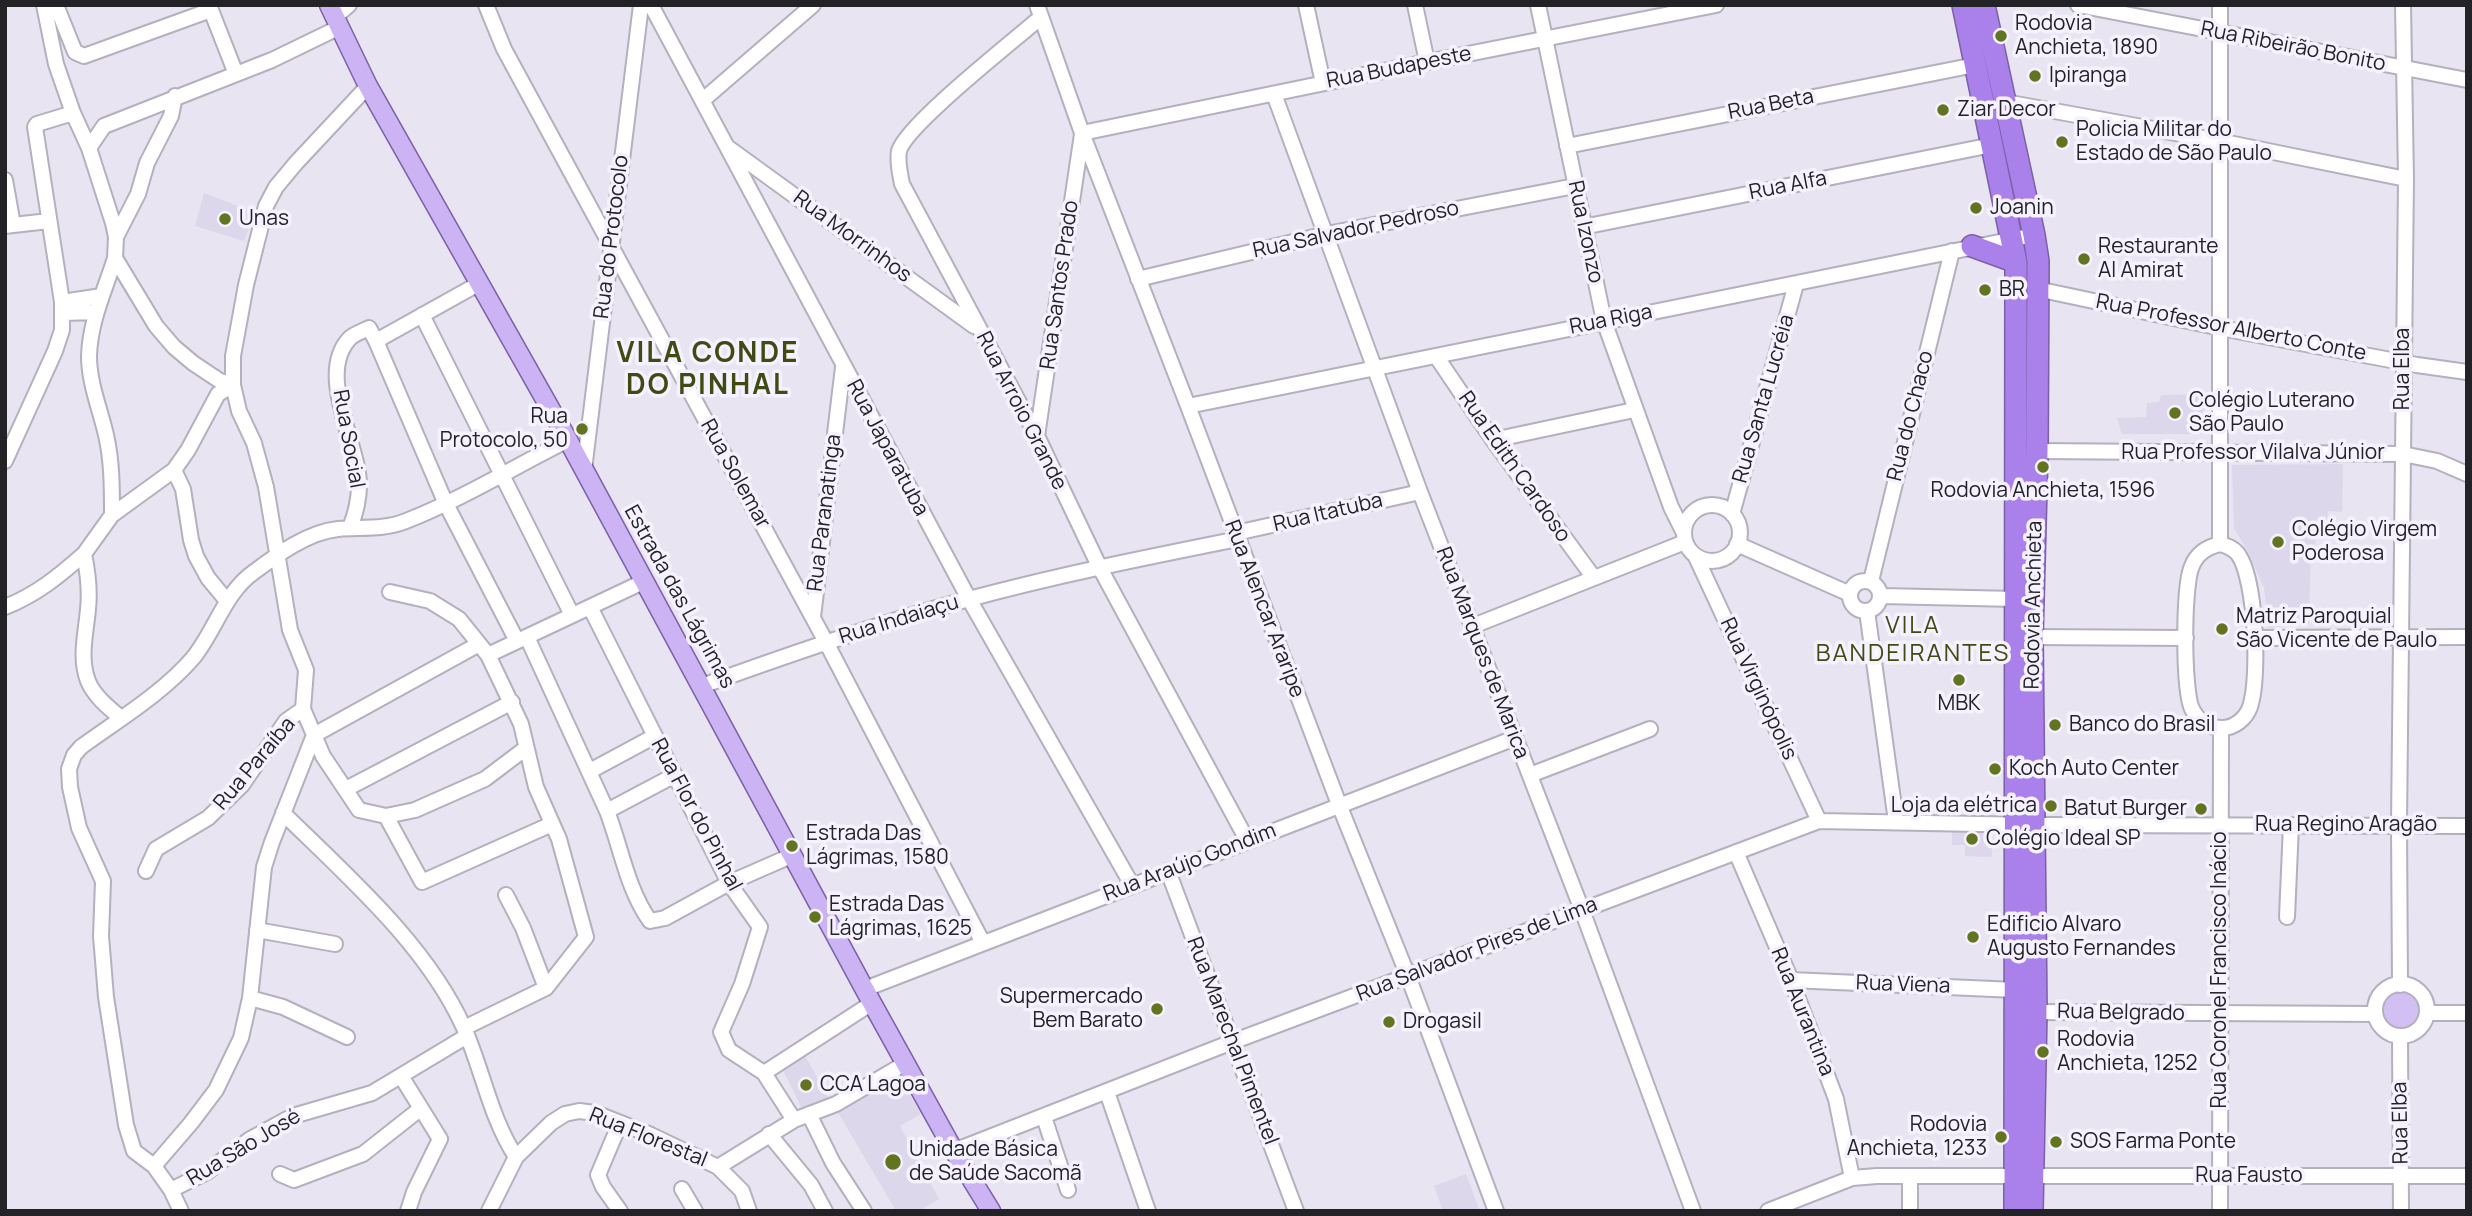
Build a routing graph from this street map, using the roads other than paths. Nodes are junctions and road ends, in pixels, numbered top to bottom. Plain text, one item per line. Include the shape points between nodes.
1 (44, 5) edge
2 (56, 5) edge
3 (349, 5) edge
4 (486, 5) edge
5 (641, 5) edge
6 (652, 5) edge
7 (813, 5) edge
8 (1306, 5) edge
9 (1415, 5) edge
10 (1538, 5) edge
11 (1716, 5) edge
12 (1963, 5) edge
13 (1984, 5) edge
14 (2078, 5) edge
15 (2220, 5) edge
16 (2403, 5) edge
17 (210, 8) edge
18 (1039, 11) edge
19 (335, 16) edge
20 (2220, 33) junction
21 (1545, 38) junction
22 (1427, 62) junction
23 (1975, 65) junction
24 (2403, 69) junction
25 (236, 74) junction
26 (2467, 80) edge
27 (1323, 83) junction
28 (368, 86) junction
29 (1274, 94) junction
30 (175, 96) junction
31 (703, 100) junction
32 (2005, 103) junction
33 (74, 113) junction
34 (1082, 133) junction
35 (2219, 141) junction
36 (1992, 145) junction
37 (726, 146) junction
38 (1566, 146) junction
39 (89, 148) junction
40 (2406, 179) junction
41 (5, 180) edge
42 (1575, 186) junction
43 (49, 221) junction
44 (9, 226) edge
45 (1583, 227) junction
46 (1327, 234) junction
47 (2034, 235) junction
48 (116, 237) junction
49 (2011, 239) junction
50 (611, 247) junction
51 (1962, 249) junction
52 (115, 258) junction
53 (2015, 262) junction
54 (1138, 279) junction
55 (480, 283) junction
56 (1797, 284) junction
57 (2037, 289) junction
58 (102, 296) junction
59 (62, 307) junction
60 (96, 312) junction
61 (422, 315) junction
62 (1604, 321) junction
63 (978, 328) junction
64 (2221, 328) junction
65 (376, 341) junction
66 (1436, 356) junction
67 (2403, 362) junction
68 (844, 367) junction
69 (1375, 369) junction
70 (2467, 372) edge
71 (233, 385) junction
72 (1188, 405) junction
73 (1634, 410) junction
74 (1037, 436) junction
75 (568, 440) junction
76 (1493, 440) junction
77 (2037, 451) junction
78 (2219, 453) junction
79 (2403, 454) junction
80 (5, 461) edge
81 (174, 470) junction
82 (584, 470) junction
83 (502, 473) junction
84 (2467, 474) edge
85 (1420, 492) junction
86 (446, 504) junction
87 (1732, 513) junction
88 (113, 515) junction
89 (350, 528) junction
90 (1237, 536) junction
91 (1684, 537) junction
92 (1737, 544) junction
93 (2220, 544) junction
94 (83, 554) junction
95 (279, 556) junction
96 (1696, 556) junction
97 (1100, 568) junction
98 (1594, 578) junction
99 (645, 581) junction
100 (1871, 581) junction
101 (390, 592) dead end
102 (1850, 594) junction
103 (1881, 596) junction
104 (969, 599) junction
105 (2017, 599) junction
106 (227, 601) junction
107 (5, 607) edge
108 (590, 607) junction
109 (1867, 611) junction
110 (572, 615) junction
111 (813, 617) junction
112 (1473, 626) junction
113 (2032, 637) junction
114 (2402, 637) junction
115 (2186, 638) junction
116 (2255, 638) junction
117 (2467, 638) edge
118 (522, 639) junction
119 (826, 642) junction
120 (484, 650) junction
121 (702, 686) junction
122 (512, 702) junction
123 (303, 709) junction
124 (121, 718) junction
125 (2221, 728) junction
126 (1650, 729) dead end
127 (314, 735) junction
128 (655, 736) junction
129 (1515, 737) junction
130 (526, 748) junction
131 (590, 771) junction
132 (675, 775) junction
133 (1530, 775) junction
134 (346, 789) junction
135 (1340, 807) junction
136 (607, 811) junction
137 (283, 813) junction
138 (386, 816) junction
139 (1819, 821) junction
140 (1896, 821) junction
141 (552, 824) junction
142 (2220, 824) junction
143 (2024, 825) junction
144 (2291, 825) junction
145 (2399, 825) junction
146 (2467, 826) edge
147 (1247, 840) junction
148 (1735, 852) junction
149 (793, 855) junction
150 (146, 871) dead end
151 (1168, 871) junction
152 (729, 883) junction
153 (1132, 885) junction
154 (506, 895) dead end
155 (1582, 911) junction
156 (2287, 917) dead end
157 (257, 930) junction
158 (983, 943) junction
159 (335, 944) dead end
160 (1408, 976) junction
161 (1791, 980) junction
162 (2400, 985) junction
163 (546, 988) junction
164 (2015, 990) junction
165 (869, 996) junction
166 (250, 998) junction
167 (2036, 1012) junction
168 (2427, 1013) junction
169 (2467, 1013) edge
170 (2219, 1014) junction
171 (2375, 1014) junction
172 (465, 1032) junction
173 (2400, 1036) junction
174 (347, 1037) dead end
175 (1232, 1042) junction
176 (906, 1063) junction
177 (764, 1073) junction
178 (401, 1076) junction
179 (1107, 1092) junction
180 (420, 1109) junction
181 (809, 1114) junction
182 (1044, 1118) junction
183 (794, 1120) junction
184 (620, 1123) junction
185 (769, 1134) junction
186 (954, 1151) junction
187 (516, 1157) junction
188 (154, 1166) junction
189 (718, 1167) junction
190 (280, 1174) dead end
191 (1910, 1176) junction
192 (2220, 1176) junction
193 (2402, 1176) junction
194 (2467, 1176) edge
195 (2024, 1177) junction
196 (1852, 1178) junction
197 (682, 1189) dead end
198 (172, 1190) junction
199 (1068, 1191) dead end
200 (181, 1211) edge
201 (408, 1211) edge
202 (489, 1211) edge
203 (620, 1211) edge
204 (695, 1211) edge
205 (749, 1211) edge
206 (825, 1211) edge
207 (864, 1211) edge
208 (991, 1211) edge
209 (1148, 1211) edge
210 (1296, 1211) edge
211 (1496, 1211) edge
212 (1693, 1211) edge
213 (1768, 1211) edge
214 (1910, 1211) edge
215 (2015, 1211) edge
216 (2032, 1211) edge
217 (2220, 1211) edge
218 (2401, 1211) edge

1 - 33 street via 56,64
2 - 17 street via 75,52 84,56
3 - 19 street
4 - 50 street, Rua Solemar via 504,49
5 - 50 street, Rua do Protocolo
6 - 31 street, Rua Japaratuba
7 - 31 street
8 - 27 street
9 - 22 street
10 - 21 street, Rua Izonzo
11 - 21 street, Rua Budapeste
12 - 23 highway, Rodovia Anchieta
13 - 32 highway, Rodovia Anchieta
14 - 20 street, Rua Ribeirão Bonito
15 - 20 street
16 - 24 street, Rua Elba
17 - 25 street
18 - 34 street, Rua Alencar Araripe
18 - 63 street, Rua Arroio Grande via 925,117 900,151 902,184
19 - 25 street via 308,44
19 - 28 main road, Estrada das Lágrimas
20 - 24 street, Rua Ribeirão Bonito
20 - 35 street
21 - 22 street, Rua Budapeste
21 - 38 street, Rua Izonzo
22 - 27 street, Rua Budapeste
23 - 36 highway, Rodovia Anchieta
23 - 38 street, Rua Beta
24 - 26 street, Rua Ribeirão Bonito
24 - 40 street, Rua Elba
25 - 30 street
27 - 29 street, Rua Budapeste
28 - 55 main road, Estrada das Lágrimas
28 - 71 street via 296,163 266,206 237,332
29 - 34 street, Rua Budapeste
29 - 46 street, Rua Marques de Marica
30 - 39 street via 104,126
30 - 48 street via 171,116
31 - 37 street, Rua Japaratuba
32 - 35 street
32 - 47 highway, Rodovia Anchieta
33 - 39 street
33 - 43 street via 35,127
34 - 54 street, Rua Alencar Araripe
34 - 74 street, Rua Santos Prado
35 - 40 street
35 - 64 street
36 - 45 street, Rua Alfa
36 - 49 highway, Rodovia Anchieta
37 - 63 street, Rua Morrinhos
37 - 68 street, Rua Japaratuba
38 - 42 street, Rua Izonzo
39 - 48 street
40 - 67 street, Rua Elba
41 - 44 street
42 - 45 street, Rua Izonzo
42 - 46 street, Rua Salvador Pedroso
43 - 44 street
43 - 59 street
45 - 62 street, Rua Izonzo
46 - 54 street, Rua Salvador Pedroso
46 - 69 street, Rua Marques de Marica
47 - 49 street, Rua Riga
47 - 57 highway, Rodovia Anchieta
48 - 52 street
49 - 51 street, Rua Riga
49 - 53 highway, Rodovia Anchieta
50 - 82 street, Rua do Protocolo
50 - 111 street, Rua Solemar
51 - 53 highway
51 - 56 street, Rua Riga
51 - 100 street, Rua do Chaco
52 - 58 street
52 - 71 street via 174,347 220,381
53 - 105 highway, Rodovia Anchieta
54 - 72 street, Rua Alencar Araripe
55 - 61 street
55 - 75 main road, Estrada das Lágrimas
56 - 62 street, Rua Riga
56 - 87 street, Rua Santa Lucréia
57 - 64 street, Rua Professor Alberto Conte
57 - 77 highway, Rodovia Anchieta
58 - 59 street
58 - 60 street
59 - 60 street
59 - 80 street via 62,330 55,351
60 - 88 street via 90,369 107,438
61 - 65 street
61 - 83 street
62 - 66 street, Rua Riga
62 - 73 street, Rua Izonzo
63 - 74 street, Rua Arroio Grande
64 - 67 street, Rua Professor Alberto Conte
64 - 78 street
65 - 86 street
65 - 89 street, Rua Social via 369,328 351,337 338,365 338,397 360,485
66 - 69 street, Rua Riga
66 - 76 street, Rua Edith Cardoso
67 - 70 street, Rua Professor Alberto Conte
67 - 79 street, Rua Elba
68 - 104 street, Rua Japaratuba
68 - 111 street, Rua Paranatinga
69 - 72 street, Rua Riga
69 - 85 street, Rua Marques de Marica
71 - 81 street via 218,394
71 - 95 street via 266,486
72 - 90 street, Rua Alencar Araripe
73 - 76 street
73 - 91 street, Rua Izonzo
74 - 97 street, Rua Arroio Grande
75 - 82 main road, Estrada das Lágrimas
75 - 83 street
76 - 98 street, Rua Edith Cardoso
77 - 78 street, Rua Professor Vilalva Júnior
77 - 113 highway, Rodovia Anchieta
78 - 79 street, Rua Professor Vilalva Júnior
78 - 93 street
79 - 84 street, Rua Professor Vilalva Júnior
79 - 114 street, Rua Elba
81 - 88 street
81 - 106 street via 183,489 196,556
82 - 99 main road, Estrada das Lágrimas
83 - 86 street
83 - 110 street
85 - 90 street, Rua Itatuba
85 - 112 street, Rua Marques de Marica
86 - 89 street via 384,527
86 - 118 street
87 - 91 street via 1713,505 1702,507 1686,521
87 - 92 street via 1739,528
88 - 94 street
89 - 95 street via 308,538
90 - 97 street, Rua Itatuba
90 - 135 street, Rua Alencar Araripe
91 - 96 street
91 - 98 street
92 - 96 street via 1715,561
92 - 102 street
93 - 115 street via 2202,551 2188,577
93 - 116 street via 2232,548 2243,564
94 - 107 street via 44,587
94 - 124 street via 89,592 85,670 94,692
95 - 106 street via 253,572
95 - 123 street via 289,630 306,670
96 - 139 street, Rua Virginópolis
97 - 104 street, Rua Indaiaçu
97 - 147 street, Rua Arroio Grande
98 - 112 street
99 - 108 street
99 - 121 main road, Estrada das Lágrimas
100 - 102 street via 1856,584
100 - 103 street
101 - 120 street via 430,601 459,619
102 - 109 street via 1855,607
103 - 105 street
103 - 109 street via 1877,606
104 - 119 street, Rua Indaiaçu
104 - 153 street, Rua Japaratuba
105 - 143 highway, Rodovia Anchieta via 2014,713
106 - 124 street via 190,660
108 - 110 street
108 - 128 street, Rua Flor do Pinhal
109 - 140 street
110 - 118 street
111 - 119 street, Rua Solemar
112 - 129 street, Rua Marques de Marica
113 - 115 street
113 - 143 highway, Rodovia Anchieta
114 - 116 street
114 - 117 street
114 - 145 street, Rua Elba
115 - 125 street via 2188,698 2205,723
116 - 125 street via 2250,708 2237,724
118 - 120 street
118 - 131 street
119 - 121 street, Rua Indaiaçu
119 - 158 street, Rua Solemar
120 - 122 street
120 - 127 street
121 - 149 main road, Estrada das Lágrimas
122 - 130 street
122 - 134 street
123 - 127 street
123 - 150 street, Rua Paraíba via 286,721 226,802 156,849
124 - 188 street via 74,755 70,787 79,828 103,881 106,997 126,1125 135,1151
125 - 142 street, Rua Coronel Francisco Inácio
126 - 133 street
127 - 134 street
127 - 137 street
128 - 131 street
128 - 132 street, Rua Flor do Pinhal
129 - 133 street, Rua Marques de Marica
129 - 135 street, Rua Araújo Gondim
130 - 138 street via 485,779 415,810
130 - 141 street
131 - 136 street
132 - 136 street
132 - 152 street, Rua Flor do Pinhal
133 - 155 street, Rua Marques de Marica
134 - 138 street via 359,810
135 - 147 street, Rua Araújo Gondim
135 - 160 street, Rua Alencar Araripe
136 - 152 street via 626,871 650,921
137 - 157 street via 264,867
137 - 172 street via 410,944
138 - 141 street via 422,882
139 - 140 street, Rua Salvador Pires de Lima
139 - 148 street, Rua Salvador Pires de Lima
140 - 143 street, Rua Salvador Pires de Lima
141 - 163 street via 586,937
142 - 143 street, Rua Regino Aragão
142 - 144 street, Rua Regino Aragão
142 - 170 street, Rua Coronel Francisco Inácio
143 - 164 highway, Rodovia Anchieta
143 - 167 highway, Rodovia Anchieta
144 - 145 street, Rua Regino Aragão
144 - 156 street
145 - 146 street, Rua Regino Aragão
145 - 162 street, Rua Elba
147 - 151 street, Rua Araújo Gondim
148 - 155 street, Rua Salvador Pires de Lima
148 - 161 street, Rua Aurantina
149 - 152 street
149 - 165 main road, Estrada das Lágrimas
151 - 153 street, Rua Araújo Gondim
151 - 175 street, Rua Marechal Pimentel
152 - 177 street, Rua Flor do Pinhal via 760,927 721,1032 729,1050
153 - 158 street, Rua Araújo Gondim
154 - 163 street
155 - 160 street, Rua Salvador Pires de Lima
155 - 212 street, Rua Marques de Marica
157 - 159 street
157 - 166 street
158 - 165 street, Rua Araújo Gondim
160 - 175 street, Rua Salvador Pires de Lima
160 - 211 street, Rua Alencar Araripe
161 - 164 street, Rua Viena
161 - 196 street, Rua Aurantina via 1836,1099
162 - 168 street via 2417,990
162 - 171 street via 2381,994
163 - 172 street, Rua São José
164 - 195 highway, Rodovia Anchieta
165 - 176 main road, Estrada das Lágrimas
165 - 177 street, Rua Araújo Gondim
166 - 174 street via 283,1007
166 - 188 street via 241,1038 215,1090
167 - 170 street, Rua Belgrado
167 - 195 highway, Rodovia Anchieta
168 - 169 street
168 - 173 street via 2421,1027
170 - 171 street, Rua Belgrado
170 - 192 street, Rua Coronel Francisco Inácio
171 - 173 street via 2386,1032
172 - 178 street, Rua São José
172 - 187 street via 497,1123
173 - 193 street, Rua Elba
175 - 179 street, Rua Salvador Pires de Lima
175 - 210 street, Rua Marechal Pimentel
176 - 181 street via 836,1104
176 - 186 main road, Estrada das Lágrimas
177 - 183 street, Rua Flor do Pinhal
178 - 180 street
178 - 198 street, Rua São José via 359,1099 293,1116
179 - 182 street, Rua Salvador Pires de Lima
179 - 209 street
180 - 190 street via 351,1161 294,1180
180 - 201 street via 436,1129 439,1143
181 - 183 street
181 - 207 street
182 - 186 street, Rua Salvador Pires de Lima
182 - 199 street
183 - 185 street
184 - 187 street, Rua Florestal via 595,1113 572,1111 540,1131
184 - 189 street, Rua Florestal
184 - 203 street via 598,1175
185 - 189 street
185 - 206 street via 811,1185
186 - 208 main road, Estrada das Lágrimas
187 - 202 street, Rua Florestal
188 - 198 street
189 - 205 street, Rua Florestal via 742,1191
191 - 195 street, Rua Fausto
191 - 196 street, Rua Fausto
191 - 214 street
192 - 193 street, Rua Fausto
192 - 195 street, Rua Fausto
192 - 217 street, Rua Coronel Francisco Inácio
193 - 194 street, Rua Fausto
193 - 218 street, Rua Elba
195 - 215 highway, Rodovia Anchieta
195 - 216 highway, Rodovia Anchieta
196 - 213 street, Rua Fausto
197 - 204 street
198 - 200 street

